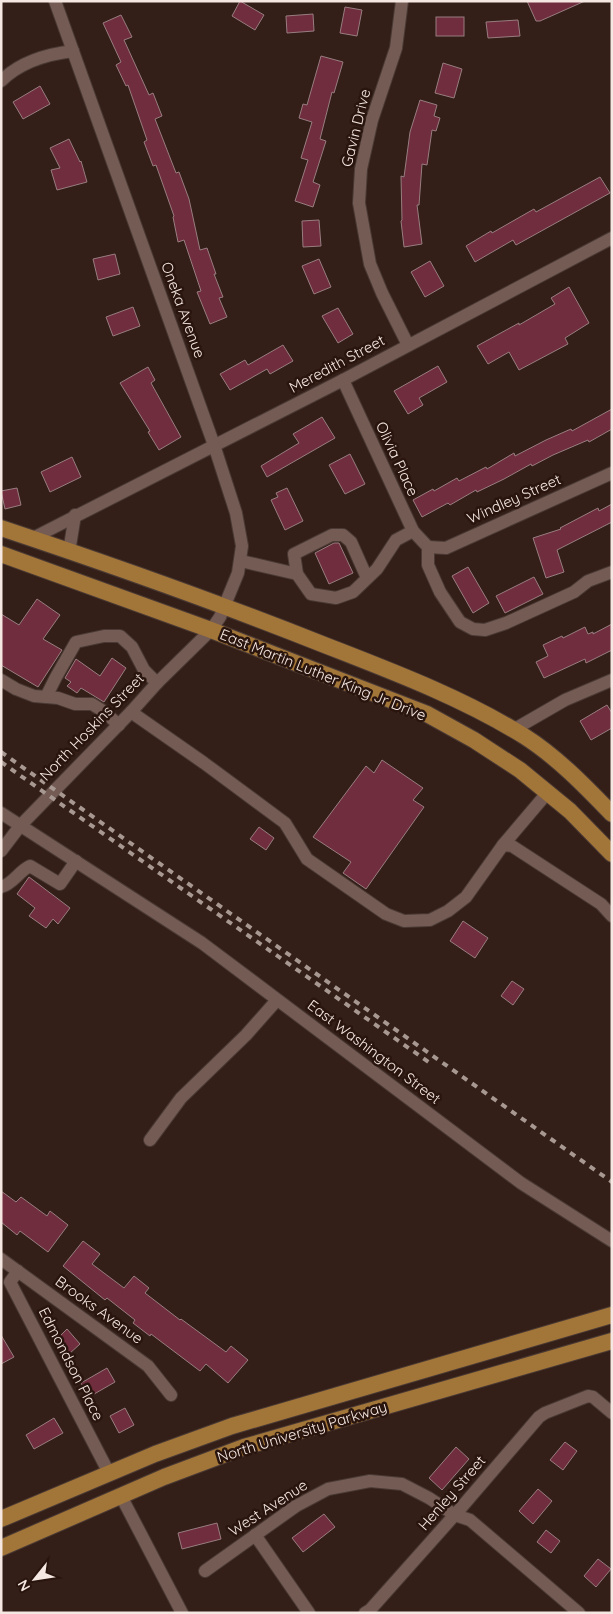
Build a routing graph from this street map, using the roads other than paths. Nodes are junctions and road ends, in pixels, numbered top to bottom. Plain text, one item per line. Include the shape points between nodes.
1 (55, 1) edge
2 (402, 1) edge
3 (73, 51) junction
4 (1, 81) edge
5 (612, 238) edge
6 (408, 345) junction
7 (342, 380) junction
8 (214, 445) junction
9 (612, 473) edge
10 (75, 515) junction
11 (1, 528) edge
12 (413, 531) junction
13 (33, 538) junction
14 (428, 548) junction
15 (69, 552) junction
16 (1, 554) edge
17 (241, 561) junction
18 (612, 572) edge
19 (297, 574) junction
20 (367, 578) junction
21 (225, 606) junction
22 (211, 630) junction
23 (1, 680) edge
24 (612, 680) edge
25 (157, 683) junction
26 (46, 697) junction
27 (131, 712) junction
28 (119, 724) junction
29 (513, 730) junction
30 (548, 792) junction
31 (1, 813) edge
32 (612, 814) edge
33 (20, 826) junction
34 (503, 845) junction
35 (1, 851) edge
36 (612, 854) edge
37 (76, 861) junction
38 (1, 887) edge
39 (612, 916) edge
40 (277, 1000) junction
41 (150, 1140) dead end
42 (612, 1241) edge
43 (1, 1259) edge
44 (18, 1271) junction
45 (612, 1315) edge
46 (612, 1341) edge
47 (171, 1394) dead end
48 (612, 1413) edge
49 (109, 1473) junction
50 (121, 1496) junction
51 (455, 1515) junction
52 (1, 1519) edge
53 (255, 1535) junction
54 (1, 1548) edge
55 (205, 1571) dead end
56 (182, 1613) edge
57 (309, 1613) edge
58 (365, 1613) edge
59 (579, 1613) edge

1 - 3 street, Oneka Avenue
2 - 6 street, Gavin Drive via 396,48 372,120 361,169 359,203 370,264
3 - 4 street via 35,60
3 - 8 street, Oneka Avenue
5 - 6 street, Meredith Street
6 - 7 street, Meredith Street
7 - 8 street, Meredith Street
7 - 12 street, Olivia Place
8 - 10 street, Meredith Street
8 - 17 street, Oneka Avenue via 236,513 242,546
9 - 14 street, Windley Street via 446,548
10 - 13 street, Meredith Street
10 - 15 street
11 - 13 main road, East Martin Luther King Jr Drive
12 - 14 street, Olivia Place
12 - 20 street via 396,540
13 - 15 main road, East Martin Luther King Jr Drive
14 - 18 street via 428,565 440,592 460,622 473,629 485,630 506,623
15 - 21 main road, East Martin Luther King Jr Drive
16 - 22 main road, East Martin Luther King Jr Drive
17 - 19 street
17 - 21 street, Oneka Avenue
19 - 20 street via 311,594 336,598 353,592
19 - 20 street via 294,554 332,535 343,535 352,542
21 - 22 street, Oneka Avenue
21 - 29 main road, East Martin Luther King Jr Drive via 418,681 476,708
22 - 25 street, North Hoskins Street
22 - 30 main road, East Martin Luther King Jr Drive via 427,714 513,765
23 - 26 street via 34,696
24 - 29 street via 565,700
25 - 26 street via 120,636 104,636 76,642
25 - 27 street, North Hoskins Street
26 - 28 street via 75,704 92,704
27 - 28 street, North Hoskins Street
27 - 34 street via 285,823 307,859 386,914 404,921 430,920 448,911 466,897
28 - 33 street, North Hoskins Street
29 - 32 main road, East Martin Luther King Jr Drive via 573,775
30 - 34 street
30 - 36 main road, East Martin Luther King Jr Drive
31 - 33 street, East Washington Street
33 - 35 street, North Hoskins Street
33 - 37 street, East Washington Street
34 - 39 street via 512,846 601,904
37 - 38 street via 60,884 30,866
37 - 40 street, East Washington Street via 202,943
40 - 41 street via 181,1098
40 - 42 street, East Washington Street via 521,1183
43 - 44 street, Brooks Avenue
44 - 47 street, Brooks Avenue via 148,1366
44 - 49 street, Edmondson Place via 10,1282
45 - 49 main road, North University Parkway via 232,1426
46 - 50 main road, North University Parkway via 244,1447
48 - 51 street, Henley Street via 588,1396 545,1412
49 - 52 main road, North University Parkway
50 - 54 main road, North University Parkway
50 - 56 street
51 - 53 street, West Avenue via 402,1484 370,1481 328,1489 296,1506
51 - 58 street, Henley Street
51 - 59 street, West Avenue via 470,1520
53 - 55 street, West Avenue
53 - 57 street

